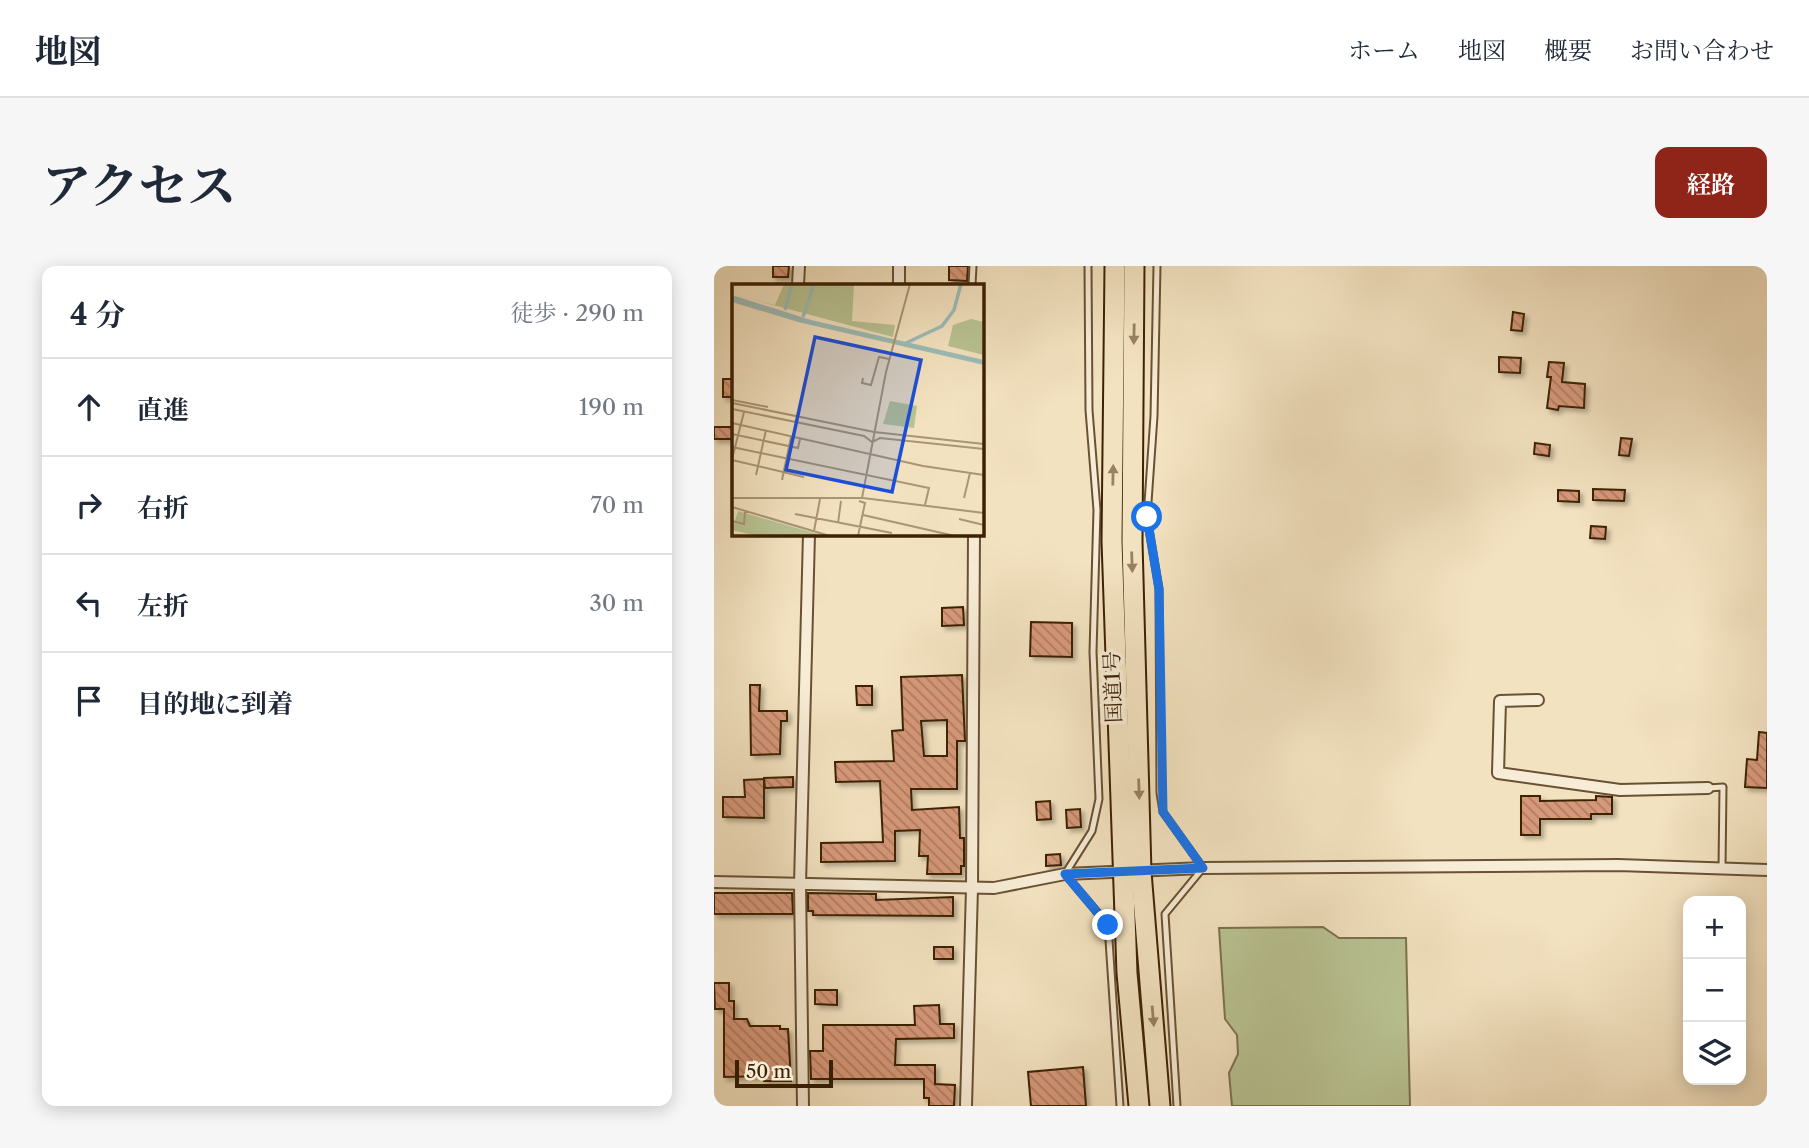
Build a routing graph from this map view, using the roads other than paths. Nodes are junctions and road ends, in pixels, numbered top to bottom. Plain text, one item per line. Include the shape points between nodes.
1 (799, 266) edge
2 (899, 266) edge
3 (973, 266) edge
4 (1088, 266) edge
5 (1115, 266) edge
6 (1134, 266) edge
7 (1157, 266) edge
8 (799, 284) edge
9 (899, 284) edge
10 (972, 284) edge
11 (809, 536) edge
12 (974, 536) edge
13 (1538, 700) dead end
14 (1708, 788) joint
15 (1203, 868) junction
16 (1722, 868) junction
17 (1767, 870) edge
18 (1132, 871) junction
19 (1065, 874) junction
20 (714, 882) edge
21 (800, 884) junction
22 (972, 888) junction
23 (803, 1106) edge
24 (966, 1106) edge
25 (1120, 1106) edge
26 (1139, 1106) edge
27 (1160, 1106) edge
28 (1177, 1106) edge

1 - 8 street
2 - 9 street
3 - 10 lane
4 - 19 lane via 1089,410 1097,510 1093,652 1099,799 1092,831
18 -> 5 highway, 国道1号 via 1112,541
6 -> 18 highway, 国道1号
7 - 15 lane via 1147,517 1159,589 1160,793 1163,812
11 - 21 street
12 - 22 street
13 - 14 street via 1500,701 1498,773 1620,790
14 - 16 lane via 1724,787
15 - 16 street
15 - 18 street
15 - 28 lane via 1165,914
16 - 17 street
18 - 19 street
18 - 26 highway, 国道1号 via 1127,973
18 -> 27 highway, 国道1号
19 - 22 street
19 - 25 lane via 1108,925
20 - 21 street
21 - 22 street
21 - 23 street
22 - 24 street

